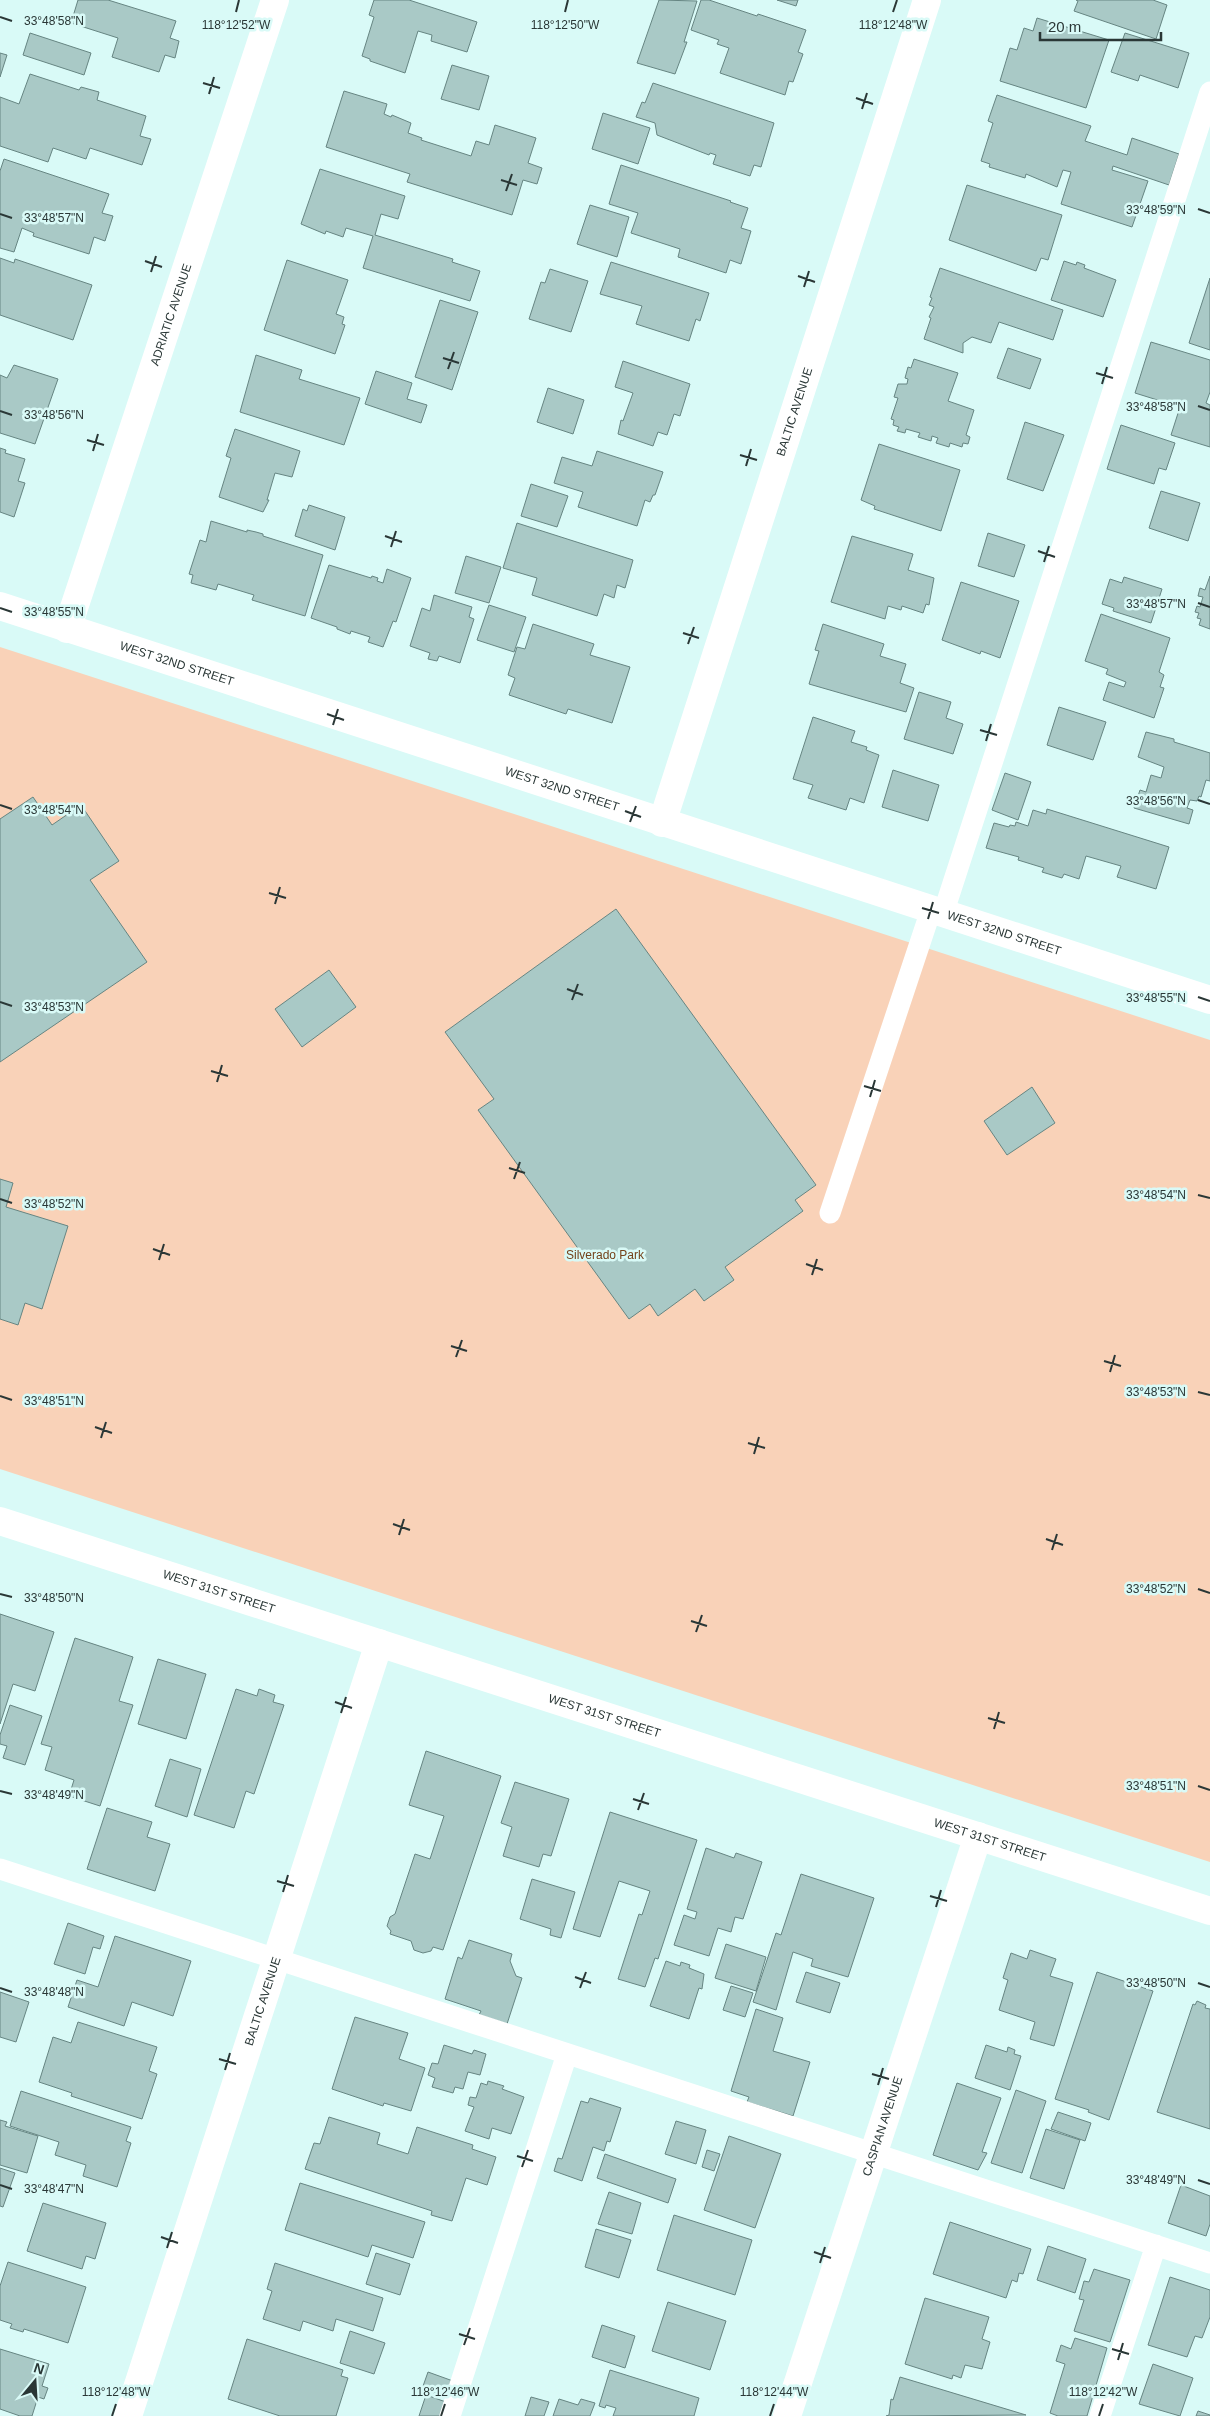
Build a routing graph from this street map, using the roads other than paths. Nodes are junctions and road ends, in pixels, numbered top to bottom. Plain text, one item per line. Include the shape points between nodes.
1 (275, 0) edge
2 (927, 0) edge
3 (1210, 92) edge
4 (0, 606) edge
5 (67, 628) junction
6 (662, 823) junction
7 (937, 912) junction
8 (1210, 1000) edge
9 (830, 1213) dead end
10 (0, 1521) edge
11 (379, 1643) junction
12 (978, 1836) junction
13 (0, 1870) edge
14 (1210, 1911) edge
15 (276, 1959) junction
16 (567, 2054) junction
17 (874, 2153) junction
18 (1156, 2245) junction
19 (1210, 2263) edge
20 (128, 2416) edge
21 (450, 2416) edge
22 (787, 2416) edge
23 (1100, 2416) edge

1 - 5 street, ADRIATIC AVENUE
2 - 6 street, BALTIC AVENUE
3 - 7 lane
4 - 5 street, WEST 32ND STREET
5 - 6 street, WEST 32ND STREET
6 - 7 street, WEST 32ND STREET
7 - 8 street, WEST 32ND STREET
7 - 9 lane
10 - 11 street, WEST 31ST STREET
11 - 12 street, WEST 31ST STREET
11 - 15 street, BALTIC AVENUE
12 - 14 street, WEST 31ST STREET
12 - 17 street, CASPIAN AVENUE
13 - 15 lane
15 - 16 lane
15 - 20 street, BALTIC AVENUE
16 - 17 lane
16 - 21 lane
17 - 18 lane
17 - 22 street, CASPIAN AVENUE
18 - 19 lane
18 - 23 lane

